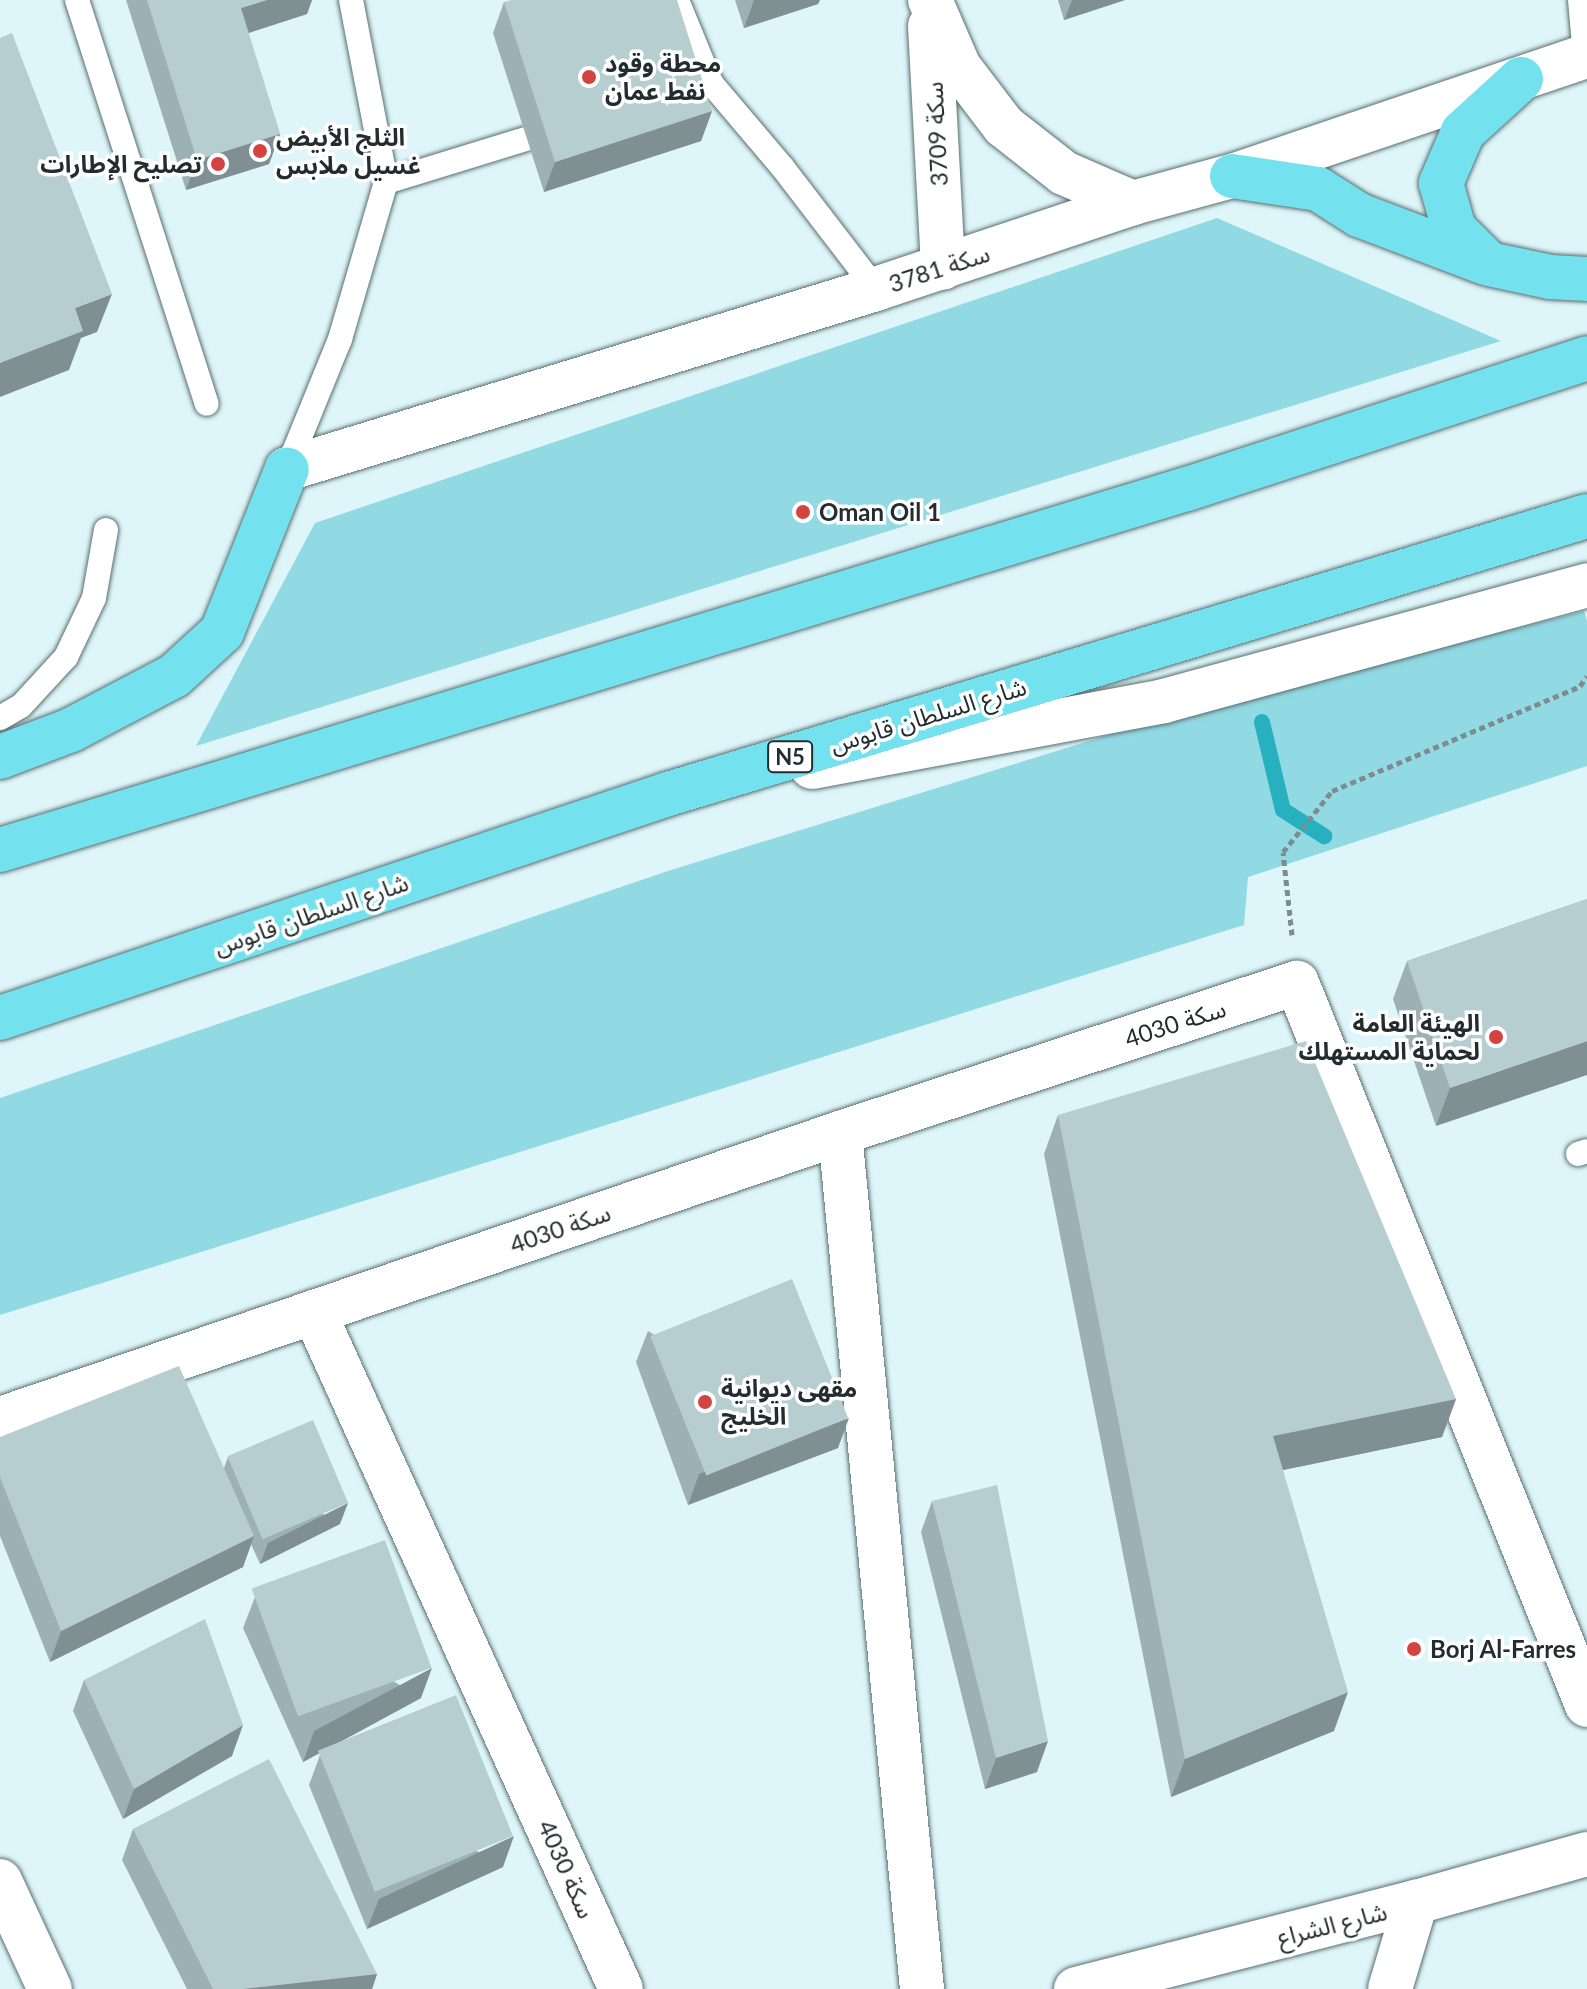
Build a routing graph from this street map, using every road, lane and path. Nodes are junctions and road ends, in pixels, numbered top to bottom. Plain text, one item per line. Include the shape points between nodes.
1 (77, 0) edge
2 (351, 0) edge
3 (677, 0) edge
4 (929, 0) edge
5 (1580, 0) edge
6 (1586, 56) edge
7 (1521, 79) junction
8 (711, 83) junction
9 (685, 92) edge
10 (526, 139) dead end
11 (1232, 176) junction
12 (386, 182) junction
13 (1133, 203) junction
14 (1489, 264) junction
15 (943, 268) junction
16 (1587, 279) edge
17 (876, 289) junction
18 (1587, 358) edge
19 (207, 404) dead end
20 (287, 469) junction
21 (1587, 516) edge
22 (106, 530) dead end
23 (1587, 585) edge
24 (1587, 676) edge
25 (0, 718) edge
26 (0, 757) edge
27 (668, 794) junction
28 (0, 850) edge
29 (1297, 983) junction
30 (0, 1018) edge
31 (840, 1133) junction
32 (314, 1312) junction
33 (0, 1419) edge
34 (1587, 1705) edge
35 (1587, 1854) edge
36 (0, 1881) edge
37 (1416, 1902) junction
38 (50, 1989) edge
39 (621, 1989) edge
40 (922, 1989) edge
41 (1076, 1989) edge
42 (1390, 1989) edge

1 - 19 lane
2 - 12 lane
3 - 8 lane
4 - 13 street, سكة 3709 via 959,67 1004,126 1064,173
4 - 15 street, سكة 3709
5 - 6 lane
6 - 7 street, سكة 3781
7 - 11 street, سكة 3781
7 - 14 highway via 1463,132 1441,183 1454,229
8 - 9 lane
8 - 17 lane
10 - 12 lane
11 - 13 street, سكة 3781
11 - 14 highway via 1318,189 1359,215
12 - 20 lane via 340,339
13 - 15 street, سكة 3781
14 - 16 highway
15 - 17 street, سكة 3781
17 - 20 street, سكة 3781
18 - 28 highway via 1187,489
20 - 26 highway via 222,632 174,676 71,730
21 - 27 highway, شارع السلطان قابوس / N5
22 - 25 lane via 94,598 66,657 21,706
23 - 27 street via 1164,701
24 - 29 path via 1580,686 1332,791 1283,852
27 - 30 highway, شارع السلطان قابوس / N5
29 - 31 street, سكة 4030
29 - 34 street
31 - 32 street, سكة 4030
31 - 40 street
32 - 33 street, سكة 4030
32 - 39 street, سكة 4030
35 - 37 street, شارع الشراع
36 - 38 street
37 - 41 street, شارع الشراع
37 - 42 street

